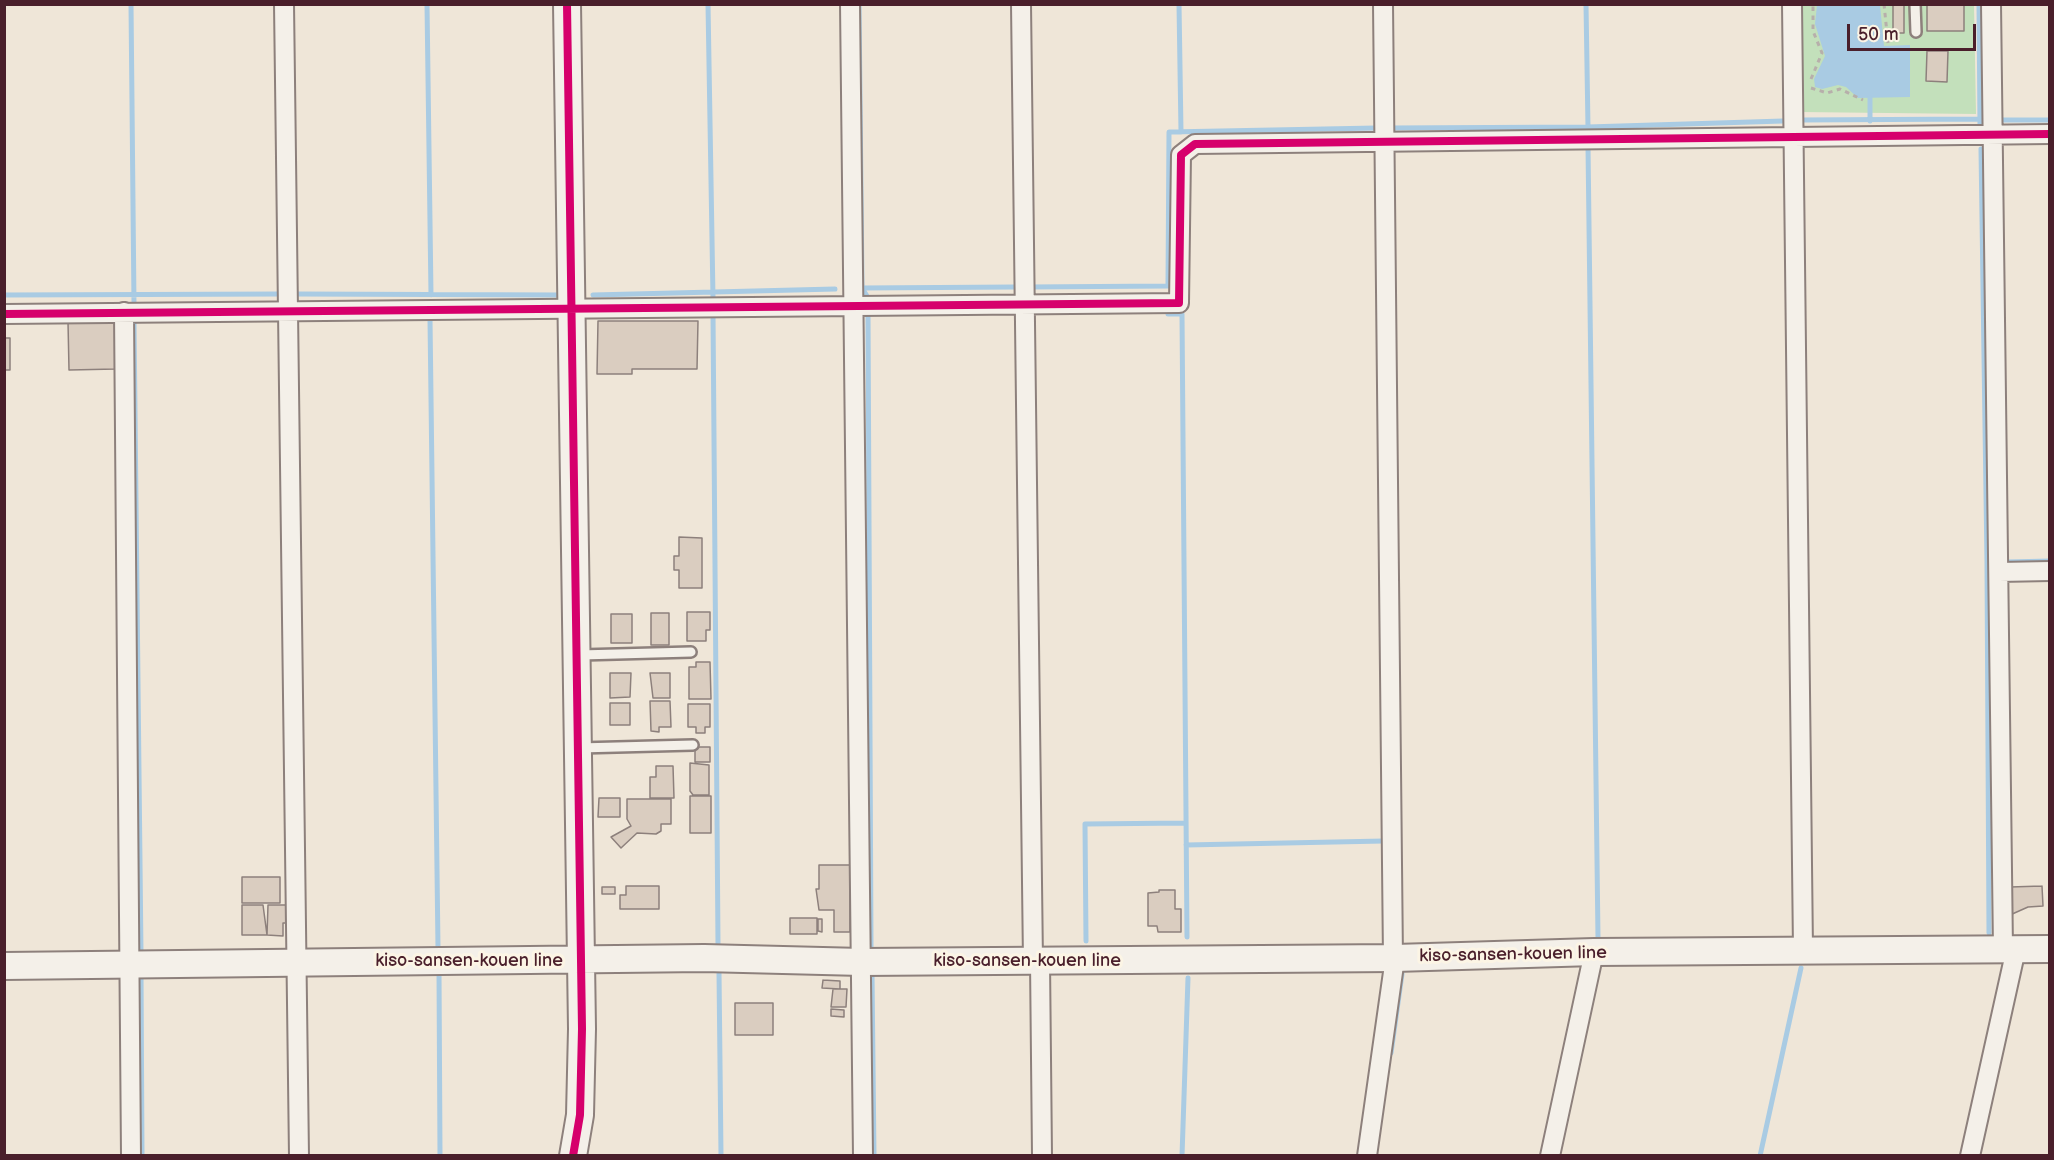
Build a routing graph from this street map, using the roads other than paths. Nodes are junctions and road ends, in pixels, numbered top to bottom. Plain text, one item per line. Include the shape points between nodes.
1 (284, 4) edge
2 (567, 4) edge
3 (850, 4) edge
4 (1021, 4) edge
5 (1383, 4) edge
6 (1792, 4) edge
7 (1915, 4) edge
8 (1991, 4) edge
9 (1916, 32) dead end
10 (2049, 134) edge
11 (1993, 136) junction
12 (1794, 137) junction
13 (1385, 141) junction
14 (1023, 306) junction
15 (571, 307) junction
16 (854, 308) junction
17 (288, 310) junction
18 (124, 312) junction
19 (4, 314) edge
20 (2049, 571) edge
21 (2000, 572) junction
22 (691, 652) dead end
23 (576, 655) junction
24 (693, 745) dead end
25 (577, 748) junction
26 (2009, 949) junction
27 (2049, 949) edge
28 (1803, 950) junction
29 (1594, 952) junction
30 (1394, 958) junction
31 (579, 961) junction
32 (1036, 961) junction
33 (862, 962) junction
34 (296, 963) junction
35 (130, 965) junction
36 (4, 966) edge
37 (131, 1155) edge
38 (299, 1155) edge
39 (573, 1155) edge
40 (863, 1155) edge
41 (1042, 1155) edge
42 (1367, 1155) edge
43 (1550, 1155) edge
44 (1970, 1155) edge

1 - 17 street
2 - 15 main road
3 - 16 street
4 - 14 street
5 - 13 street
6 - 12 street
7 - 9 lane
8 - 11 street
10 - 11 street
11 - 12 street
11 - 21 street
12 - 13 street
12 - 28 street
13 - 14 street via 1196,144 1181,155 1179,303
13 - 30 street
14 - 16 street
14 - 32 street
15 - 16 street
15 - 17 street
15 - 23 main road
16 - 33 street
17 - 18 street
17 - 34 street
18 - 19 street
18 - 35 street
20 - 21 street
21 - 26 street
22 - 23 lane
23 - 25 main road
24 - 25 lane
25 - 31 main road
26 - 27 main road, kiso-sansen-kouen line
26 - 28 main road, kiso-sansen-kouen line
26 - 44 street
28 - 29 main road, kiso-sansen-kouen line
29 - 30 main road, kiso-sansen-kouen line
29 - 43 street
30 - 32 main road, kiso-sansen-kouen line
30 - 42 street
31 - 33 main road, kiso-sansen-kouen line via 704,958
31 - 34 main road, kiso-sansen-kouen line
31 - 39 main road via 580,1115
32 - 33 main road, kiso-sansen-kouen line
32 - 41 street
33 - 40 street
34 - 35 main road, kiso-sansen-kouen line
34 - 38 street
35 - 36 main road, kiso-sansen-kouen line
35 - 37 street

